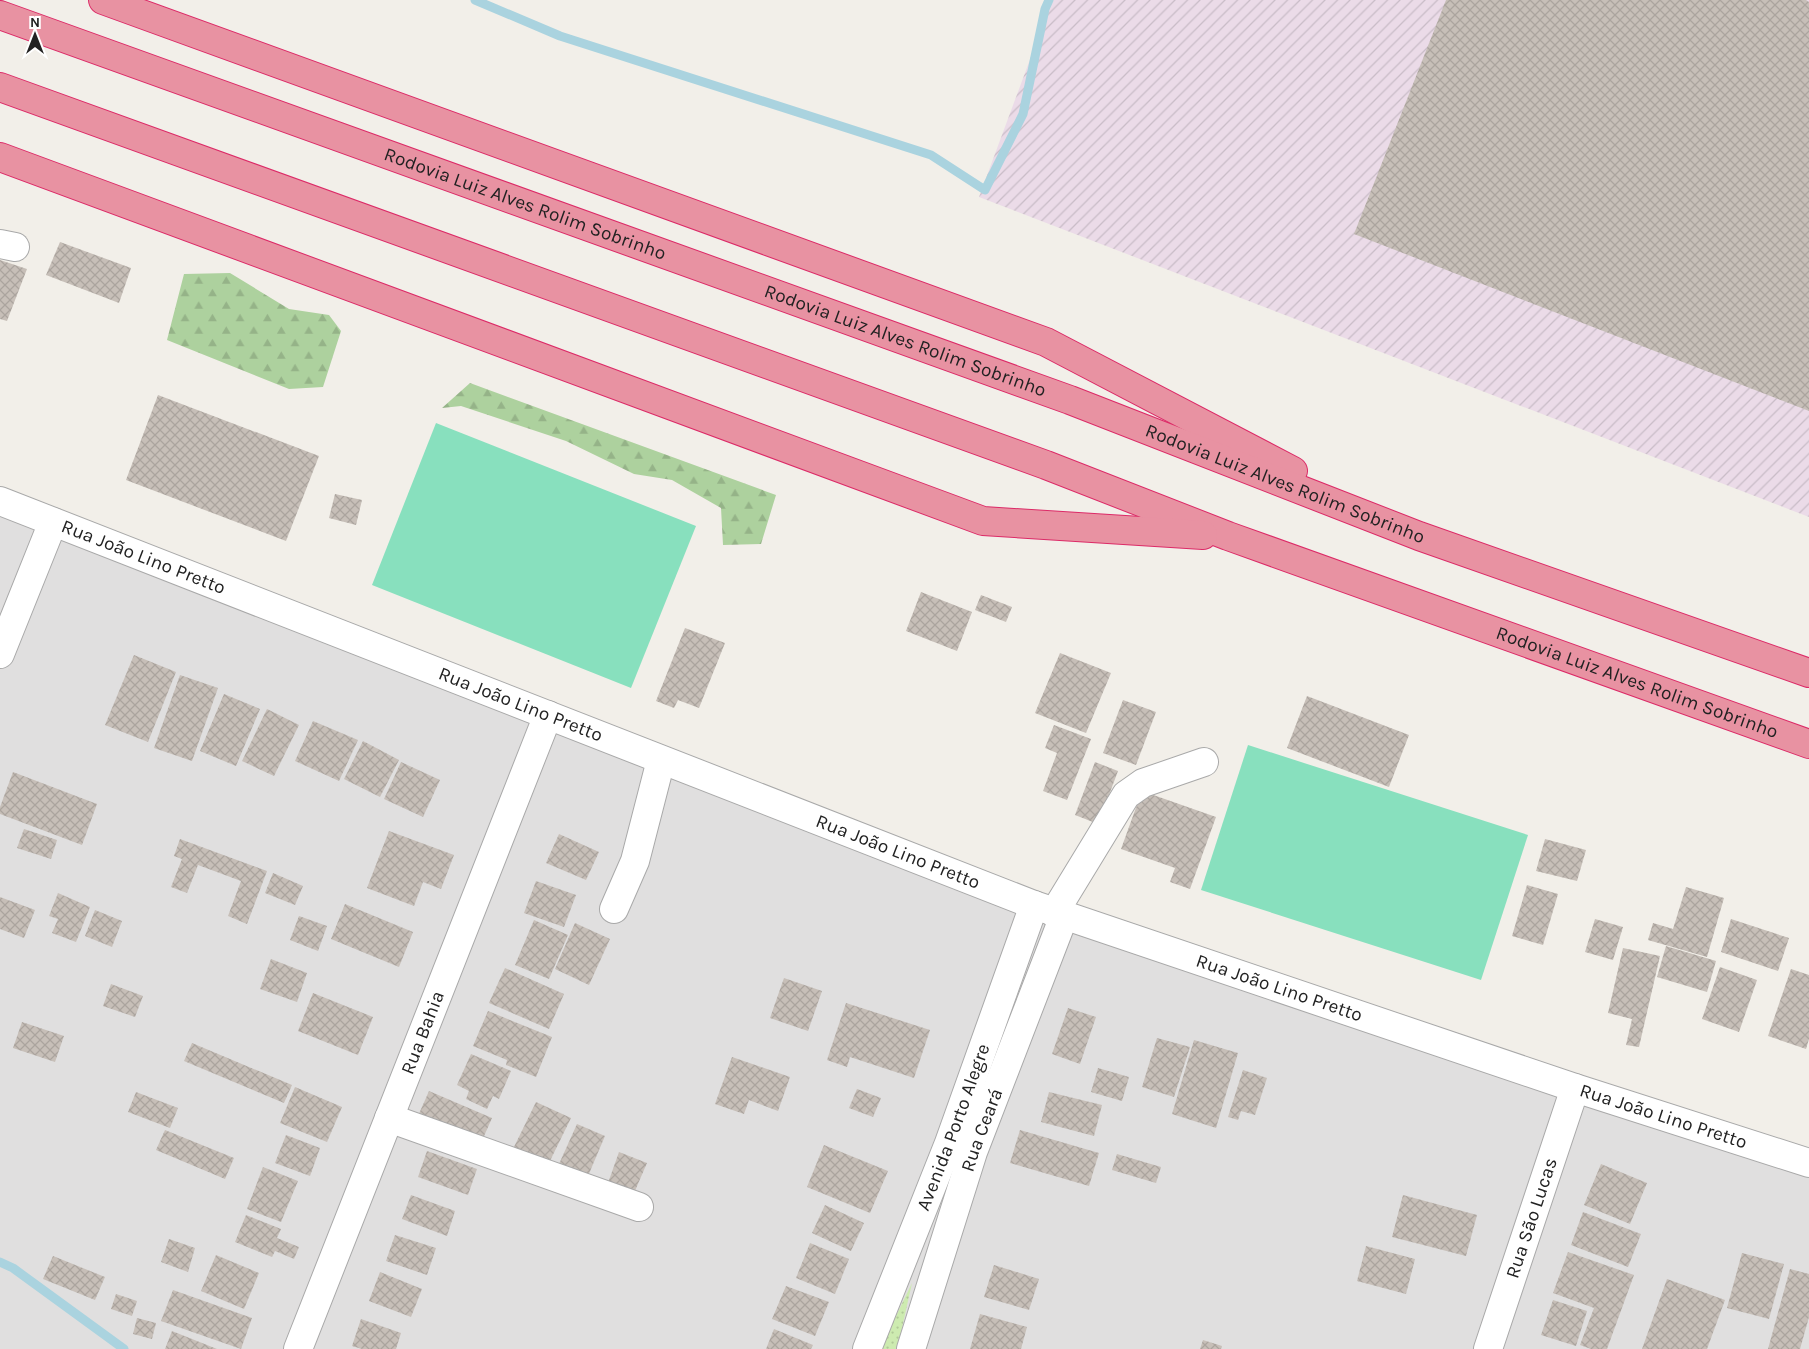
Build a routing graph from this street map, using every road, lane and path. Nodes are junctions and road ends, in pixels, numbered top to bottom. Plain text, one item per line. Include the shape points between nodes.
1 (103, 0) edge
2 (0, 16) edge
3 (0, 87) edge
4 (0, 157) edge
5 (0, 501) edge
6 (53, 522) junction
7 (1228, 536) junction
8 (1419, 536) junction
9 (0, 654) edge
10 (1809, 673) edge
11 (548, 716) junction
12 (1809, 744) edge
13 (661, 760) junction
14 (1204, 762) dead end
15 (614, 909) dead end
16 (1051, 911) junction
17 (1575, 1088) junction
18 (389, 1118) junction
19 (961, 1147) junction
20 (1809, 1163) edge
21 (639, 1207) dead end
22 (298, 1349) edge
23 (867, 1349) edge
24 (911, 1349) edge
25 (1488, 1349) edge

1 - 8 highway via 1046,342
2 - 8 highway, Rodovia Luiz Alves Rolim Sobrinho via 1070,400
3 - 7 highway, Rodovia Luiz Alves Rolim Sobrinho via 1018,455
4 - 7 highway via 983,520
5 - 6 street, Rua João Lino Pretto
6 - 9 street
6 - 11 street, Rua João Lino Pretto
7 - 12 highway, Rodovia Luiz Alves Rolim Sobrinho
8 - 10 highway, Rodovia Luiz Alves Rolim Sobrinho
11 - 13 street, Rua João Lino Pretto
11 - 18 street, Rua Bahia
13 - 15 street via 635,861
13 - 16 street, Rua João Lino Pretto
14 - 16 street, Rua Ceará via 1142,783 1126,795
16 - 17 street, Rua João Lino Pretto
16 - 19 street, Rua Ceará
17 - 20 street, Rua João Lino Pretto
17 - 25 street, Rua São Lucas
18 - 21 street
18 - 22 street, Rua Bahia
19 - 23 street, Avenida Porto Alegre
19 - 24 street, Rua Ceará

